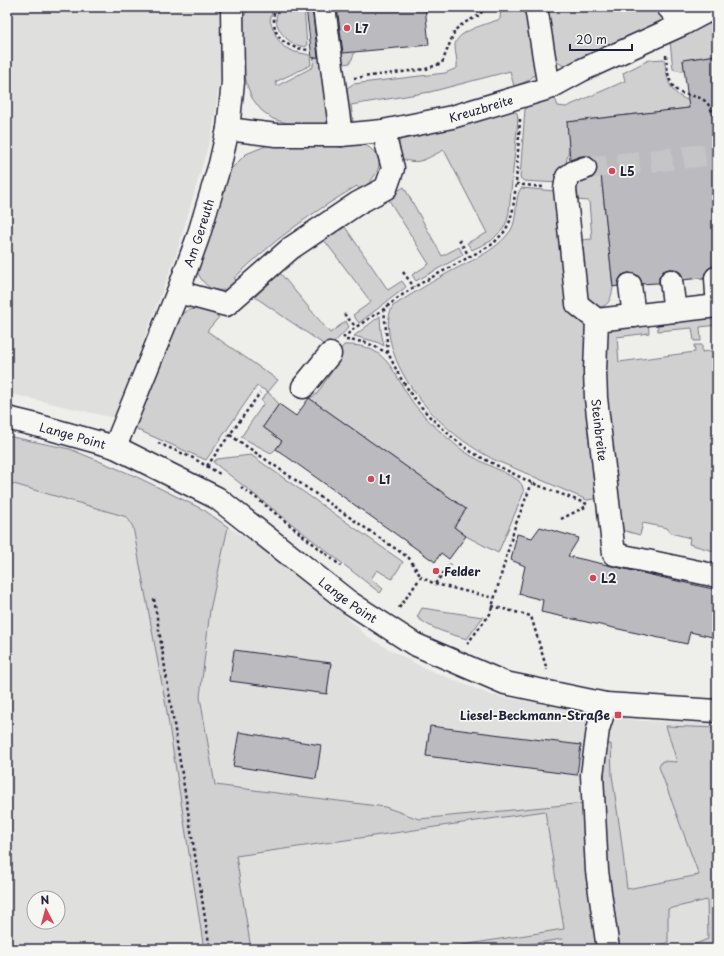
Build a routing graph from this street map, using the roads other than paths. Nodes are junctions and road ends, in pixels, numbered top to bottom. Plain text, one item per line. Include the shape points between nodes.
1 (232, 7) edge
2 (324, 7) edge
3 (536, 7) edge
4 (668, 7) edge
5 (715, 7) edge
6 (673, 28) junction
7 (549, 88) junction
8 (228, 129) junction
9 (383, 131) junction
10 (341, 135) junction
11 (586, 168) tunnel mouth
12 (671, 281) dead end
13 (630, 285) dead end
14 (178, 292) junction
15 (717, 306) edge
16 (675, 311) junction
17 (634, 316) junction
18 (597, 320) junction
19 (330, 354) dead end
20 (303, 386) dead end
21 (7, 418) edge
22 (115, 447) junction
23 (717, 576) edge
24 (606, 704) junction
25 (717, 711) edge
26 (608, 949) edge

1 - 8 street, Am Gereuth via 234,82
2 - 10 street
3 - 7 street
4 - 6 street
5 - 6 street, Kreuzbreite
6 - 7 street, Kreuzbreite
7 - 9 street, Kreuzbreite via 452,117
8 - 10 street, Kreuzbreite via 276,135
8 - 14 street, Am Gereuth via 198,237
9 - 10 street, Kreuzbreite
9 - 14 street via 393,168 386,188 358,202 291,248 226,305
11 - 18 street via 574,172 567,178 565,189 577,304
12 - 16 street
13 - 17 street
14 - 22 street, Am Gereuth
15 - 16 street
16 - 17 street
17 - 18 street
18 - 23 street, Steinbreite via 594,372 614,554
19 - 20 street
21 - 22 street, Lange Point
22 - 24 street, Lange Point via 217,498 349,602 414,644 505,683
24 - 25 street, Lange Point
24 - 26 street via 598,729 592,775 597,871

